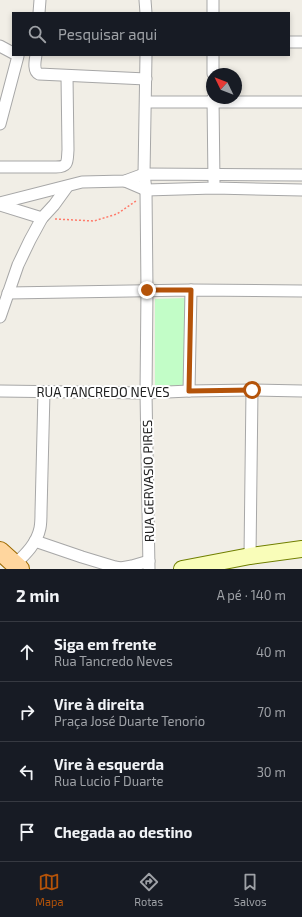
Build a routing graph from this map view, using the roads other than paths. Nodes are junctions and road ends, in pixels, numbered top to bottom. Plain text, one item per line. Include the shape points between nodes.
1 (40, 0) edge
2 (145, 0) edge
3 (213, 0) edge
4 (39, 12) edge
5 (146, 12) edge
6 (213, 12) edge
7 (290, 42) edge
8 (302, 42) edge
9 (0, 46) edge
10 (12, 53) edge
11 (16, 56) edge
12 (20, 56) edge
13 (146, 56) edge
14 (213, 56) edge
15 (36, 60) edge
16 (213, 68) edge
17 (67, 76) junction
18 (146, 79) junction
19 (206, 100) edge
20 (242, 101) edge
21 (146, 102) junction
22 (302, 102) edge
23 (213, 104) edge
24 (0, 124) edge
25 (0, 167) edge
26 (144, 174) junction
27 (214, 174) junction
28 (302, 174) edge
29 (125, 181) junction
30 (67, 187) junction
31 (214, 188) junction
32 (302, 190) edge
33 (146, 192) junction
34 (0, 204) edge
35 (42, 218) junction
36 (147, 290) junction
37 (191, 290) junction
38 (302, 291) edge
39 (8, 293) junction
40 (0, 317) edge
41 (252, 390) junction
42 (0, 391) edge
43 (189, 391) junction
44 (302, 391) edge
45 (44, 392) junction
46 (146, 393) junction
47 (35, 541) junction
48 (302, 549) edge
49 (0, 551) edge
50 (250, 556) junction
51 (149, 565) edge
52 (17, 567) edge
53 (182, 569) edge

1 - 4 street
2 - 5 street
3 - 6 street
7 - 8 street
9 - 10 street
11 - 24 street
12 - 15 street
13 - 18 street
14 - 16 street
15 - 17 street via 38,74
17 - 18 street
17 - 25 street via 66,164 62,167
18 - 21 street
19 - 21 street
20 - 22 street
21 - 26 street
23 - 27 street
26 - 27 street
26 - 29 street
26 - 33 street, RUA GERVASIO PIRES
27 - 28 street
27 - 31 street
29 - 30 street via 82,182
29 - 33 street
30 - 34 street
30 - 35 street
31 - 32 street
31 - 33 street
33 - 36 street, RUA GERVASIO PIRES
34 - 35 street
35 - 39 street via 18,265
36 - 37 street
36 - 39 street
36 - 46 street, RUA GERVASIO PIRES
37 - 38 street
37 - 43 street
39 - 40 street
41 - 43 street, RUA TANCREDO NEVES
41 - 44 street, RUA TANCREDO NEVES
41 - 50 street
42 - 45 street, RUA TANCREDO NEVES
43 - 46 street, RUA TANCREDO NEVES
45 - 46 street, RUA TANCREDO NEVES
45 - 47 street via 40,529
46 - 51 street, RUA GERVASIO PIRES
47 - 51 street via 115,567
47 - 52 street
48 - 50 street
49 - 52 main road
50 - 53 street

